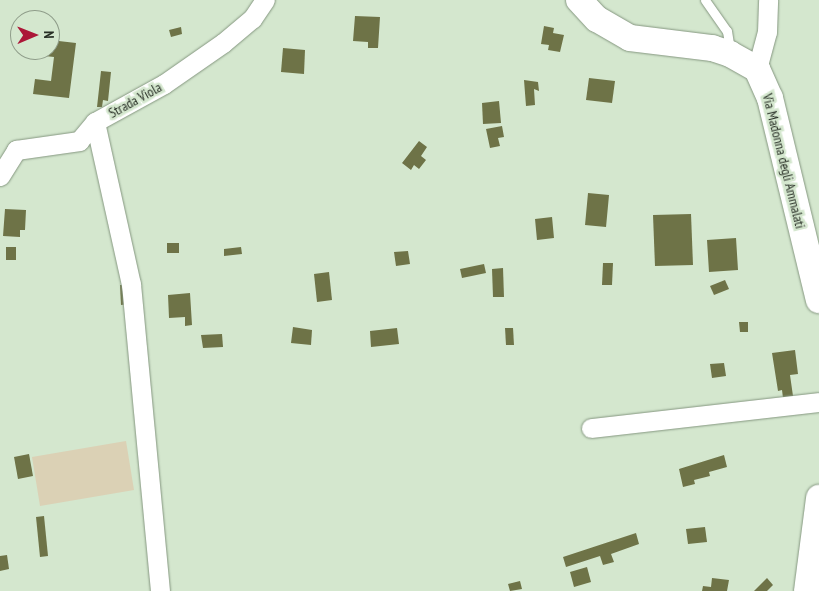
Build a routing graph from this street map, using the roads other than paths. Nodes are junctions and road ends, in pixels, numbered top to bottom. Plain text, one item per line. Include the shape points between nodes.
1 (266, 0) edge
2 (579, 0) edge
3 (705, 0) edge
4 (768, 0) edge
5 (730, 54) junction
6 (758, 69) junction
7 (95, 122) junction
8 (0, 176) edge
9 (819, 300) edge
10 (819, 402) edge
11 (591, 428) dead end
12 (819, 498) edge
13 (816, 534) edge
14 (160, 591) edge
15 (807, 591) edge

1 - 7 street, Strada Viola via 252,19 223,43 164,84
2 - 5 street via 597,19 630,38
3 - 5 lane via 727,32
4 - 6 street via 767,32
5 - 6 street
6 - 9 street, Via Madonna degli Ammalati via 770,98
7 - 8 street, Strada Viola via 78,141 16,150
7 - 14 street via 131,284
10 - 11 street
12 - 13 street
13 - 15 street

